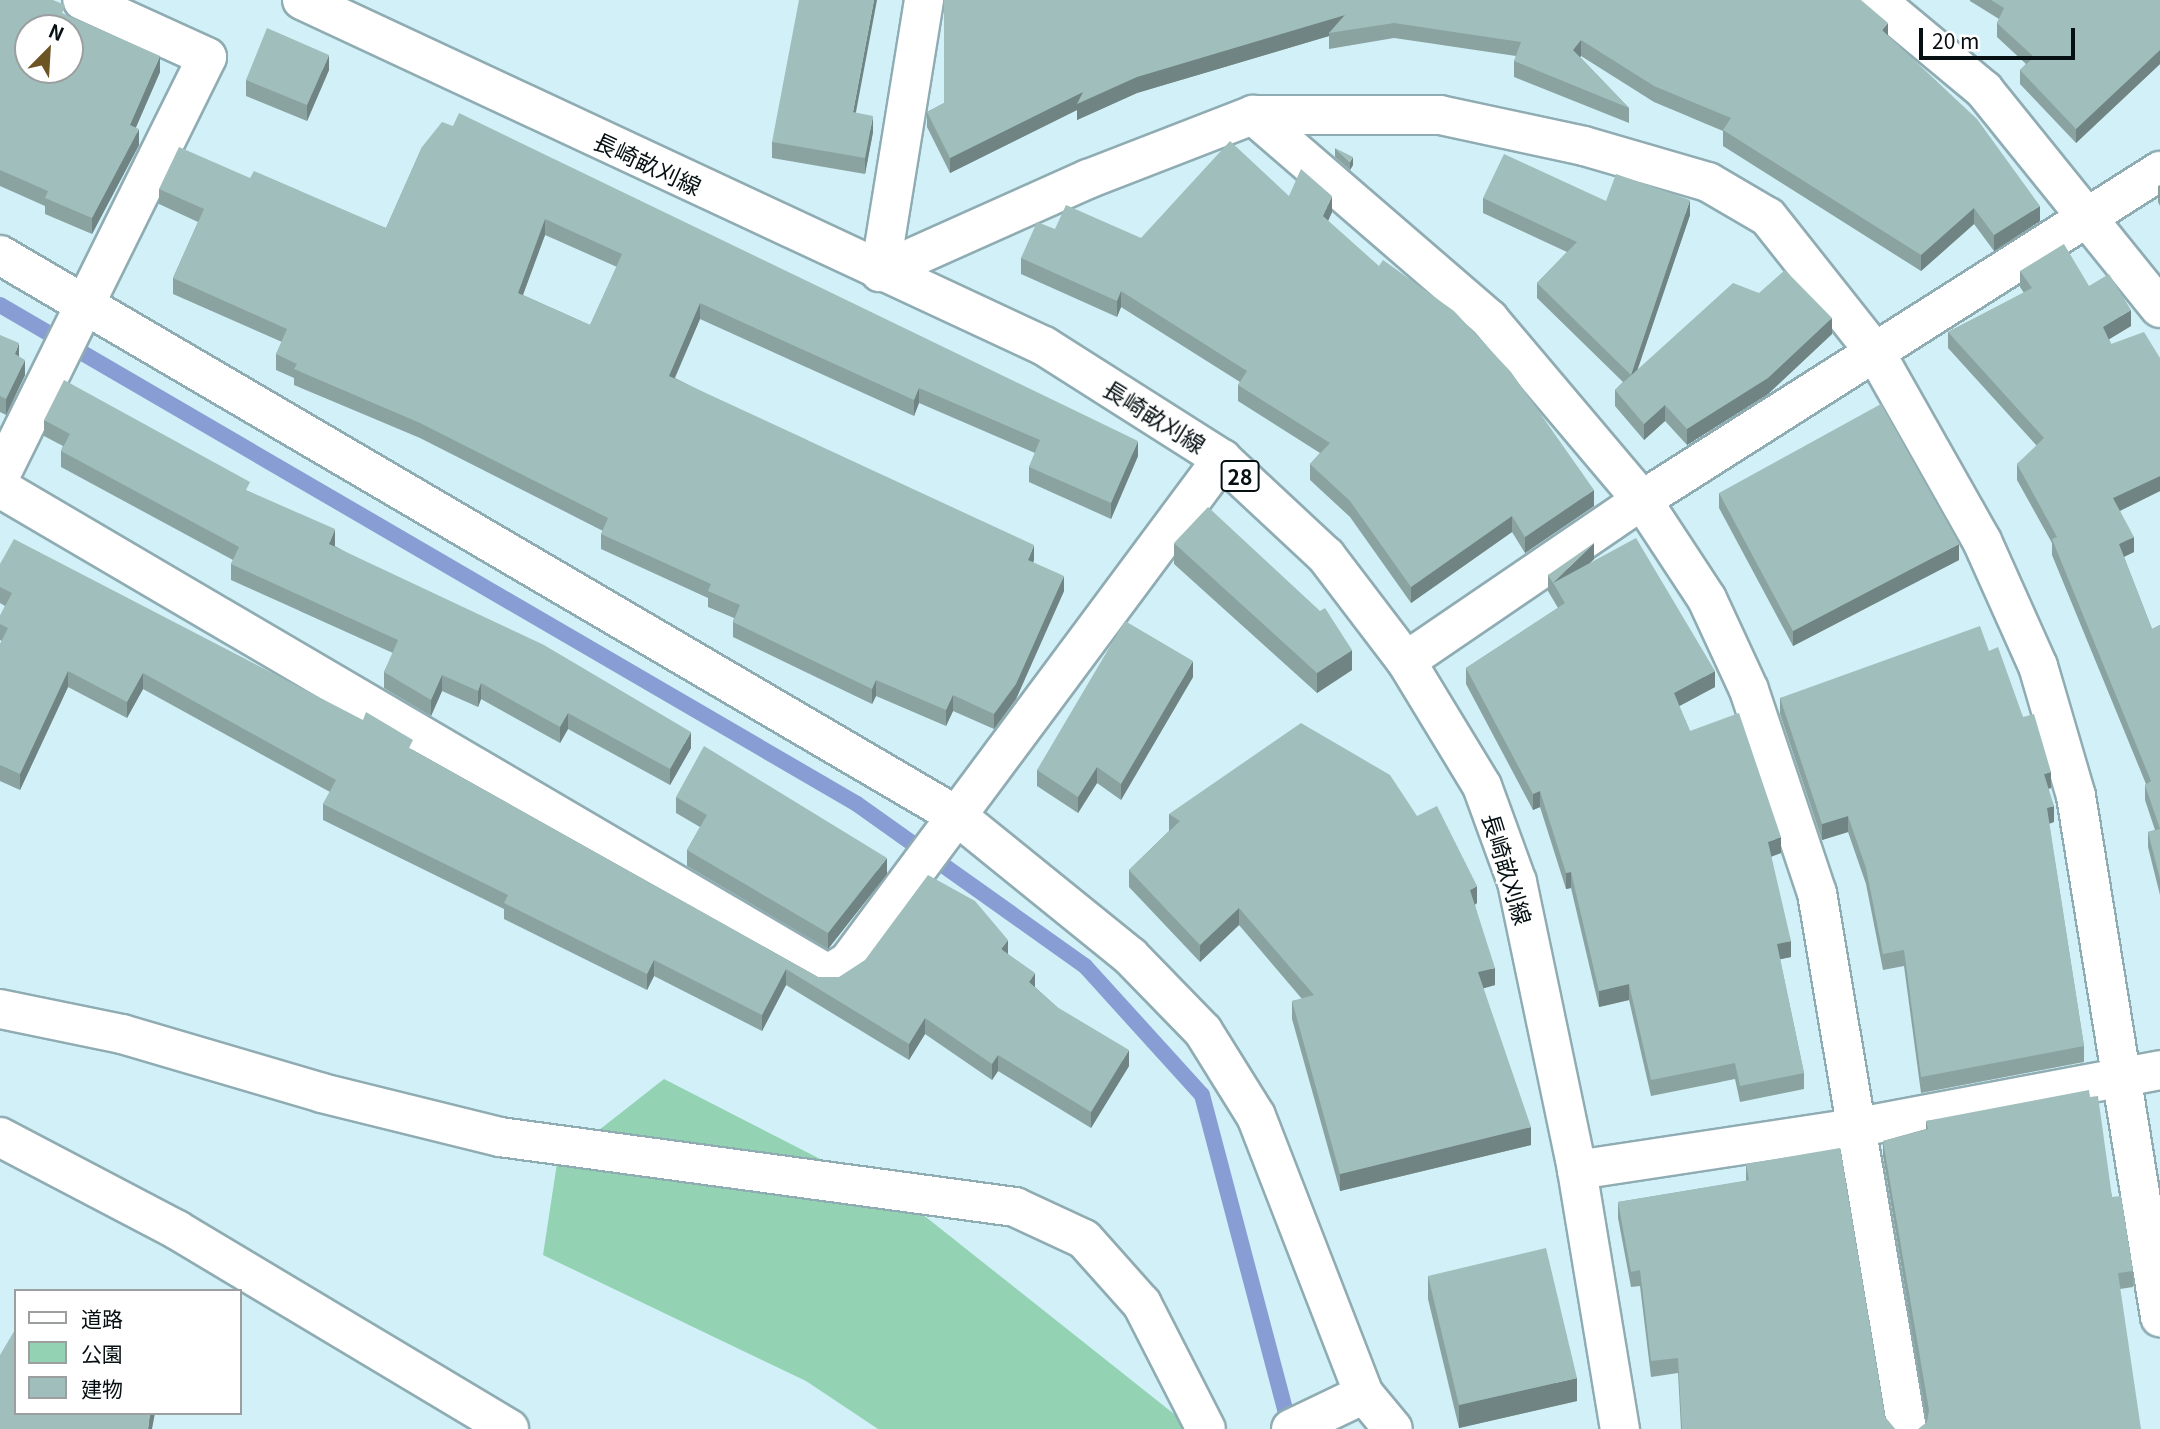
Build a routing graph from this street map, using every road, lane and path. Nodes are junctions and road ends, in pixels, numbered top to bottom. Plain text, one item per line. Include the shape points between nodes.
1 (82, 0) edge
2 (302, 0) edge
3 (924, 0) edge
4 (1876, 0) edge
5 (1253, 116) junction
6 (2160, 171) edge
7 (2088, 217) junction
8 (0, 255) edge
9 (880, 272) junction
10 (2160, 308) edge
11 (86, 309) junction
12 (1875, 352) junction
13 (1222, 459) junction
14 (0, 476) edge
15 (0, 488) edge
16 (1642, 500) junction
17 (1406, 661) junction
18 (953, 821) junction
19 (0, 1009) edge
20 (2143, 1073) edge
21 (1854, 1128) junction
22 (0, 1137) edge
23 (1577, 1170) junction
24 (2160, 1317) edge
25 (1364, 1394) junction
26 (1305, 1422) edge
27 (509, 1429) edge
28 (1206, 1429) edge
29 (1393, 1429) edge
30 (1620, 1429) edge
31 (1908, 1429) edge

1 - 11 street via 207,57
2 - 9 street, 長崎畝刈線 / 28
3 - 9 street
4 - 7 street via 1984,90
5 - 9 street via 1088,179
5 - 12 street via 1440,115 1584,146 1708,182 1768,217
5 - 16 street via 1489,319
6 - 7 street
7 - 10 street
7 - 12 street
8 - 11 street
9 - 13 street, 長崎畝刈線 / 28 via 1044,346
11 - 14 street
11 - 18 street
12 - 16 street
12 - 20 street via 1982,541 2039,666 2076,796
13 - 17 street, 長崎畝刈線 / 28 via 1326,556
13 - 18 street
15 - 18 street via 828,974 848,962
16 - 17 street
16 - 21 street via 1707,599 1749,690 1817,893
17 - 23 street, 長崎畝刈線 / 28 via 1482,786 1517,882
18 - 25 street via 1130,956 1203,1031 1256,1116
19 - 28 street via 122,1034 322,1093 500,1137 1015,1208 1084,1239 1142,1304
20 - 21 street
20 - 24 street
21 - 23 street
21 - 31 street
22 - 27 street via 177,1230
23 - 30 street, 長崎畝刈線 / 28
25 - 26 street
25 - 29 street

